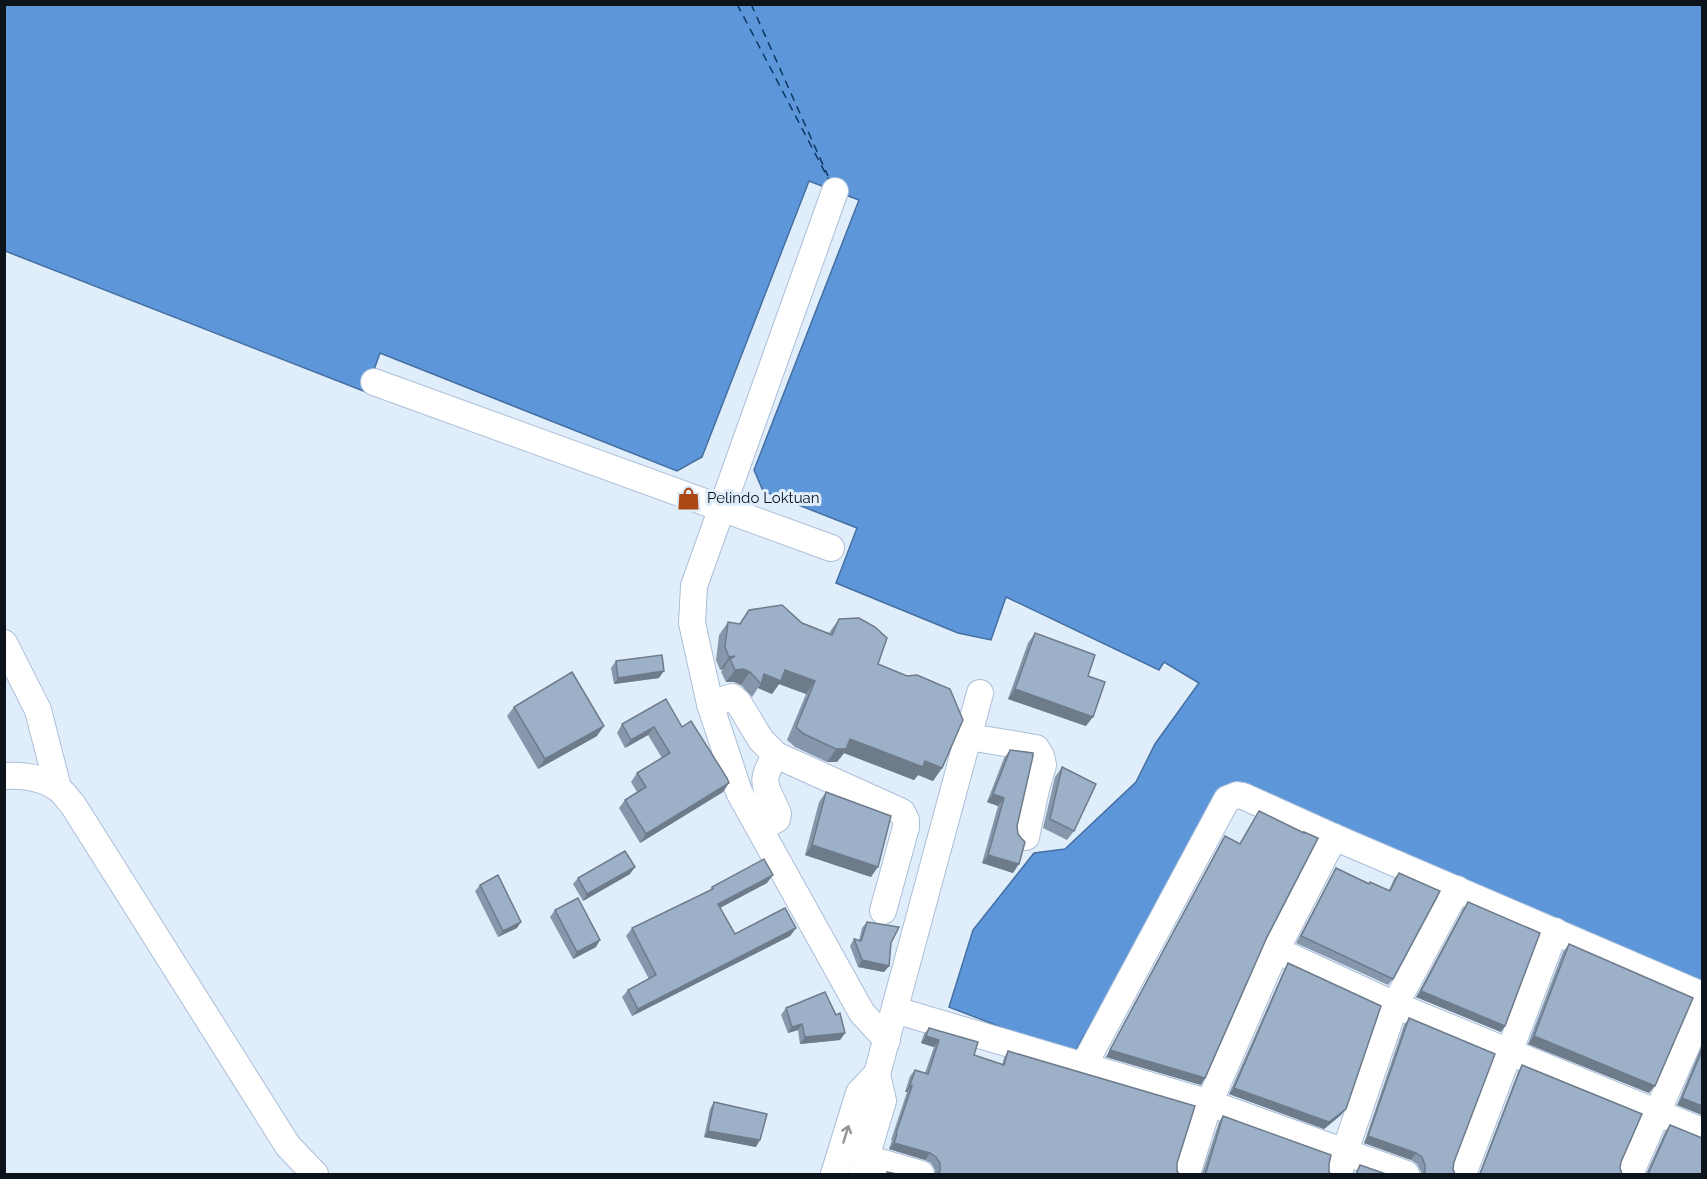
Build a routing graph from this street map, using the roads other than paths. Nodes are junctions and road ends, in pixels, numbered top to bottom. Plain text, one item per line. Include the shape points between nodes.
1 (835, 190) dead end
2 (374, 382) dead end
3 (722, 508) junction
4 (831, 548) dead end
5 (4, 643) edge
6 (980, 693) dead end
7 (710, 704) junction
8 (969, 737) junction
9 (776, 755) junction
10 (4, 776) edge
11 (58, 788) junction
12 (760, 829) junction
13 (1026, 837) dead end
14 (1334, 837) junction
15 (1457, 889) junction
16 (883, 911) dead end
17 (1555, 931) junction
18 (1276, 950) junction
19 (1702, 996) edge
20 (1395, 1005) junction
21 (895, 1010) junction
22 (1702, 1011) edge
23 (887, 1040) junction
24 (1509, 1051) junction
25 (1084, 1065) junction
26 (878, 1074) junction
27 (859, 1093) junction
28 (883, 1101) junction
29 (1209, 1103) junction
30 (1659, 1112) junction
31 (1702, 1131) edge
32 (1342, 1163) edge
33 (864, 1166) edge
34 (315, 1174) edge
35 (834, 1174) edge
36 (921, 1174) edge
37 (1187, 1174) edge
38 (1406, 1174) edge
39 (1463, 1174) edge
40 (1630, 1174) edge

1 - 3 street
2 - 3 street
3 - 4 street
3 - 7 street via 694,586 692,623
5 - 11 street via 38,710
6 - 8 street
7 - 9 street via 732,697
7 - 12 street via 739,792
8 - 13 street via 1036,748 1041,756 1043,765
8 - 21 street
9 - 12 street via 766,770 765,782 777,819
9 - 16 street via 902,812 906,827
10 - 11 street via 38,779
11 - 34 street via 73,805 288,1146
12 - 23 street via 862,1013
14 - 15 street
14 - 18 street
14 - 25 street via 1243,796 1227,799
15 - 17 street
15 - 20 street
17 - 19 street
17 - 24 street
18 - 20 street
18 - 29 street
20 - 24 street
20 - 32 street
21 - 23 street
21 - 25 street
22 - 30 street
23 - 26 street
24 - 30 street
24 - 39 street
25 - 29 street
26 - 27 street
26 - 28 street
27 - 28 street
35 -> 27 street
28 - 33 street
29 - 32 street
29 - 37 street
30 - 31 street
30 - 40 street
32 - 38 street
33 - 36 street

